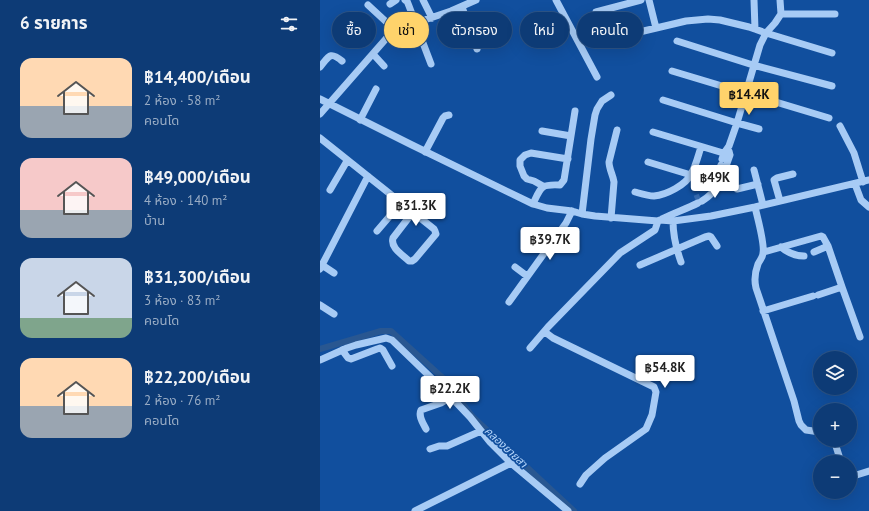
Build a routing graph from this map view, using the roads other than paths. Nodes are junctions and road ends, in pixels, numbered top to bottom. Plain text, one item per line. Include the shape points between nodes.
1 (405, 0) edge
2 (423, 0) edge
3 (476, 0) edge
4 (556, 0) edge
5 (641, 0) edge
6 (649, 0) edge
7 (754, 0) edge
8 (780, 0) edge
9 (368, 5) dead end
10 (462, 6) junction
11 (412, 12) edge
12 (596, 12) dead end
13 (781, 14) junction
14 (835, 14) dead end
15 (432, 18) junction
16 (429, 19) edge
17 (384, 20) edge
18 (656, 28) junction
19 (755, 29) junction
20 (643, 31) edge
21 (766, 33) junction
22 (677, 41) dead end
23 (384, 42) edge
24 (425, 48) edge
25 (477, 49) dead end
26 (832, 53) dead end
27 (373, 54) junction
28 (342, 61) dead end
29 (431, 64) dead end
30 (753, 65) junction
31 (384, 66) dead end
32 (320, 67) edge
33 (672, 71) dead end
34 (596, 77) dead end
35 (832, 86) dead end
36 (376, 89) dead end
37 (745, 93) junction
38 (611, 95) dead end
39 (320, 99) edge
40 (663, 100) dead end
41 (328, 103) junction
42 (575, 111) dead end
43 (320, 114) edge
44 (449, 115) dead end
45 (829, 118) dead end
46 (360, 120) junction
47 (736, 123) junction
48 (840, 126) dead end
49 (759, 129) dead end
50 (617, 130) dead end
51 (542, 131) dead end
52 (653, 132) dead end
53 (572, 136) junction
54 (320, 138) edge
55 (701, 147) junction
56 (425, 152) junction
57 (724, 158) junction
58 (568, 159) junction
59 (347, 161) junction
60 (648, 162) dead end
61 (754, 170) dead end
62 (793, 174) dead end
63 (691, 175) junction
64 (368, 176) junction
65 (866, 181) edge
66 (758, 184) junction
67 (855, 184) junction
68 (717, 185) junction
69 (544, 186) junction
70 (737, 189) dead end
71 (330, 190) dead end
72 (636, 192) dead end
73 (780, 201) junction
74 (401, 203) junction
75 (533, 204) junction
76 (763, 205) junction
77 (755, 207) junction
78 (869, 207) edge
79 (572, 210) junction
80 (413, 212) junction
81 (582, 214) junction
82 (611, 218) junction
83 (659, 220) junction
84 (673, 220) junction
85 (377, 231) dead end
86 (718, 246) dead end
87 (828, 246) junction
88 (781, 247) junction
89 (676, 249) junction
90 (764, 252) junction
91 (814, 252) dead end
92 (804, 256) dead end
93 (681, 262) dead end
94 (640, 265) dead end
95 (321, 267) edge
96 (515, 267) dead end
97 (334, 273) dead end
98 (527, 276) junction
99 (842, 287) junction
100 (509, 302) dead end
101 (320, 305) edge
102 (763, 311) junction
103 (334, 314) dead end
104 (545, 332) junction
105 (860, 337) dead end
106 (530, 348) dead end
107 (342, 350) junction
108 (320, 360) edge
109 (392, 366) dead end
110 (451, 397) junction
111 (426, 429) dead end
112 (481, 431) junction
113 (813, 431) edge
114 (430, 449) dead end
115 (511, 463) junction
116 (869, 471) edge
117 (857, 475) edge
118 (580, 484) dead end
119 (415, 511) edge
120 (568, 511) edge

1 - 11 street
2 - 15 street
3 - 10 street
4 - 34 street
5 - 12 street
6 - 18 street
7 - 19 street
8 - 13 street
9 - 17 street
10 - 15 street
10 - 25 street
13 - 14 street
13 - 21 street
15 - 16 street
18 - 19 street via 708,19 733,22
18 - 20 street
19 - 21 street
21 - 26 street
21 - 30 street
22 - 30 street
23 - 27 street
24 - 29 street
27 - 31 street
27 - 41 street
28 - 32 street via 333,55
30 - 35 street
30 - 37 street
33 - 37 street
36 - 46 street
37 - 45 street
37 - 47 street
38 - 81 street via 602,101 595,115
39 - 41 street
40 - 47 street
41 - 43 street
41 - 46 street
42 - 53 street
44 - 56 street via 443,118
46 - 56 street
47 - 49 street
47 - 57 street
48 - 65 street
50 - 82 street via 609,162 614,182
51 - 53 street
52 - 55 street
53 - 58 street
54 - 59 street
55 - 57 street
55 - 63 street
56 - 75 street
57 - 68 street
57 - 68 street
58 - 69 street via 562,184
58 - 69 street via 531,153 520,160 524,176
59 - 64 street
59 - 71 street
60 - 63 street
61 - 66 street
62 - 73 street via 774,180
63 - 72 street via 683,183 656,196
64 - 74 street
64 - 95 street
65 - 67 street
66 - 70 street
66 - 76 street
67 - 73 street
67 - 78 street via 862,200
68 - 83 street via 687,208
69 - 75 street
73 - 76 street
74 - 80 street
74 - 85 street
75 - 79 street
76 - 77 street
77 - 84 street
77 - 90 street
79 - 81 street
79 - 98 street via 566,223
80 - 80 street via 434,229 436,234 415,259 409,261 392,244 393,238
81 - 82 street
82 - 83 street
83 - 84 street
83 - 104 street via 655,230 620,253
84 - 89 street
86 - 89 street via 709,236
87 - 88 street via 821,236
87 - 91 street
87 - 99 street
88 - 90 street
88 - 92 street via 795,256
89 - 93 street
89 - 94 street
90 - 102 street via 754,281
95 - 97 street
96 - 98 street
98 - 100 street
99 - 102 street
99 - 105 street
101 - 103 street
102 - 113 street via 800,424 806,430
104 - 106 street
104 - 118 street via 654,387 656,392 652,415 646,429 605,458 586,474
107 - 108 street
107 - 109 street via 351,359 382,349
107 - 110 street via 389,338
110 - 111 street via 420,411
110 - 112 street
112 - 114 street via 447,446
112 - 115 street
115 - 119 street
115 - 120 street
116 - 117 street

